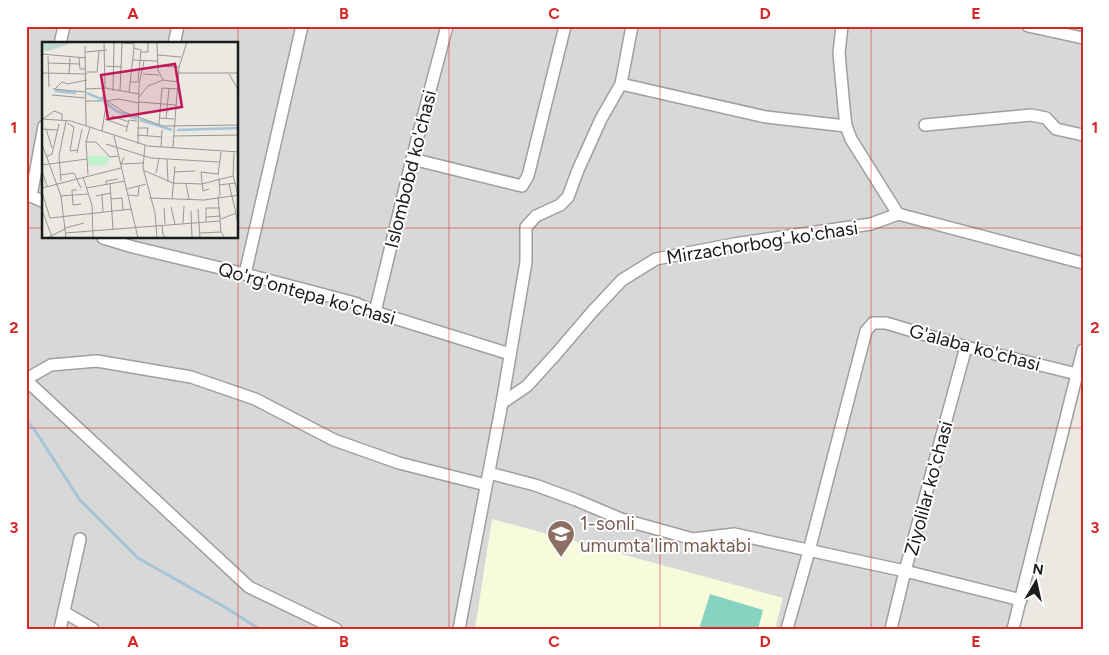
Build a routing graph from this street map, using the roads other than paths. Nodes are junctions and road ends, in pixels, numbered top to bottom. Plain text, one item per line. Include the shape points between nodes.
1 (64, 26) edge
2 (178, 26) edge
3 (302, 26) edge
4 (447, 26) edge
5 (566, 26) edge
6 (632, 26) edge
7 (842, 26) edge
8 (1028, 26) edge
9 (1083, 38) edge
10 (60, 42) edge
11 (174, 42) edge
12 (621, 84) junction
13 (925, 125) dead end
14 (846, 126) junction
15 (42, 135) edge
16 (1083, 135) edge
17 (412, 159) junction
18 (29, 196) edge
19 (42, 201) edge
20 (898, 214) junction
21 (111, 239) edge
22 (134, 242) edge
23 (1083, 263) edge
24 (245, 274) junction
25 (375, 312) junction
26 (966, 347) junction
27 (1083, 350) edge
28 (510, 354) junction
29 (1077, 374) junction
30 (26, 380) edge
31 (502, 403) junction
32 (489, 472) junction
33 (486, 485) junction
34 (80, 538) dead end
35 (809, 551) junction
36 (905, 571) junction
37 (1021, 600) junction
38 (64, 612) junction
39 (60, 629) edge
40 (93, 629) edge
41 (336, 629) edge
42 (459, 629) edge
43 (787, 629) edge
44 (891, 629) edge
45 (1013, 629) edge

1 - 10 street
2 - 11 street
3 - 24 street
4 - 17 street, Islombobd ko'chasi
5 - 17 street via 528,176 522,186
6 - 12 street
7 - 14 street via 839,52
8 - 9 street
12 - 14 street via 766,117
12 - 28 street via 589,144 568,197 560,205 536,216 526,227 526,262
13 - 16 street via 1031,115 1046,118 1056,129
14 - 20 street
15 - 18 street
17 - 25 street, Islombobd ko'chasi
18 - 19 street
20 - 23 street
20 - 31 street, Mirzachorbog' ko'chasi via 872,224 656,259 622,280 527,386
21 - 22 street, Qo'rg'ontepa ko'chasi
22 - 24 street, Qo'rg'ontepa ko'chasi
24 - 25 street, Qo'rg'ontepa ko'chasi via 355,303
25 - 28 street, Qo'rg'ontepa ko'chasi
26 - 29 street, G'alaba ko'chasi
26 - 35 street, G'alaba ko'chasi via 886,323 873,323 866,331
26 - 36 street, Ziyolilar ko'chasi
27 - 29 street
28 - 31 street
29 - 37 street
30 - 33 street via 51,365 97,361 191,377 255,399 334,440 399,463
30 - 41 street via 249,588
31 - 32 street
32 - 33 street
32 - 35 street via 543,488 621,519 693,539 734,534
33 - 42 street
34 - 38 street
35 - 36 street
35 - 43 street
36 - 37 street
36 - 44 street, Ziyolilar ko'chasi
37 - 45 street
38 - 39 street
38 - 40 street

